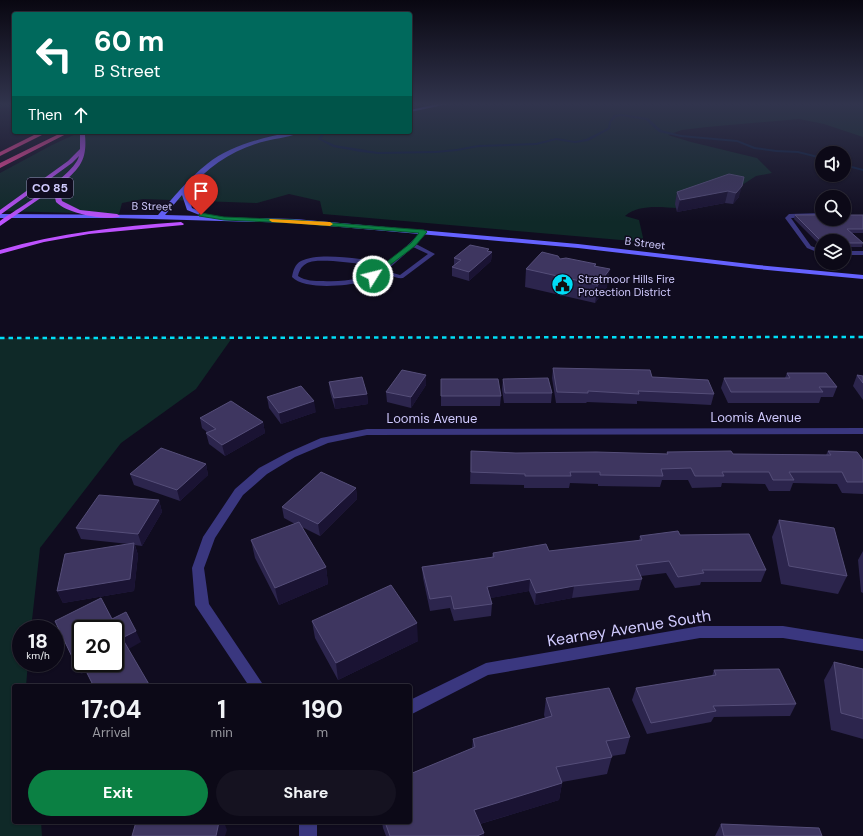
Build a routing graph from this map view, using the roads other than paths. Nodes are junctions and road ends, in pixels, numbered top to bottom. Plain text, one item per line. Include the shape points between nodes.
1 (22, 143) edge
2 (45, 143) edge
3 (82, 143) edge
4 (256, 143) edge
5 (82, 150) junction
6 (0, 154) edge
7 (0, 166) edge
8 (71, 173) junction
9 (184, 191) junction
10 (815, 215) edge
11 (4, 216) edge
12 (117, 216) junction
13 (160, 217) junction
14 (224, 219) junction
15 (0, 224) edge
16 (181, 224) junction
17 (424, 232) junction
18 (413, 245) junction
19 (815, 249) edge
20 (0, 252) edge
21 (851, 253) edge
22 (863, 254) edge
23 (388, 265) junction
24 (379, 272) junction
25 (863, 277) edge
26 (863, 431) edge
27 (863, 645) edge
28 (256, 684) edge
29 (412, 707) edge
30 (308, 824) edge
31 (308, 836) edge

1 - 6 highway
2 - 7 highway
3 - 5 main road, CO 85
4 - 9 main road via 222,157
5 - 8 main road, CO 85 via 80,162
5 - 11 main road, CO 85
8 - 11 main road, CO 85
8 - 12 main road via 58,189 59,202 76,210
9 - 13 main road
9 - 14 main road via 189,209 201,215
10 - 19 lane via 795,215 788,218 810,247
11 - 12 main road, B Street
11 - 15 main road, CO 85
11 - 16 main road, B Street
12 - 13 main road, B Street
13 - 14 main road, B Street
14 - 17 main road, B Street via 295,221
16 - 17 main road, B Street
16 - 20 main road via 91,232
17 - 18 lane
17 - 25 main road, B Street
18 - 23 lane
18 - 24 lane via 432,254 401,278
21 - 22 lane
23 - 24 lane
23 - 24 lane via 318,259 305,261 300,265 295,277 306,282 337,284 361,280
26 - 28 street, Loomis Avenue via 367,432 324,440 263,471 239,492 209,537 198,568 202,605
27 - 29 street, Kearney Avenue South via 783,632 700,632 486,669
30 - 31 street

